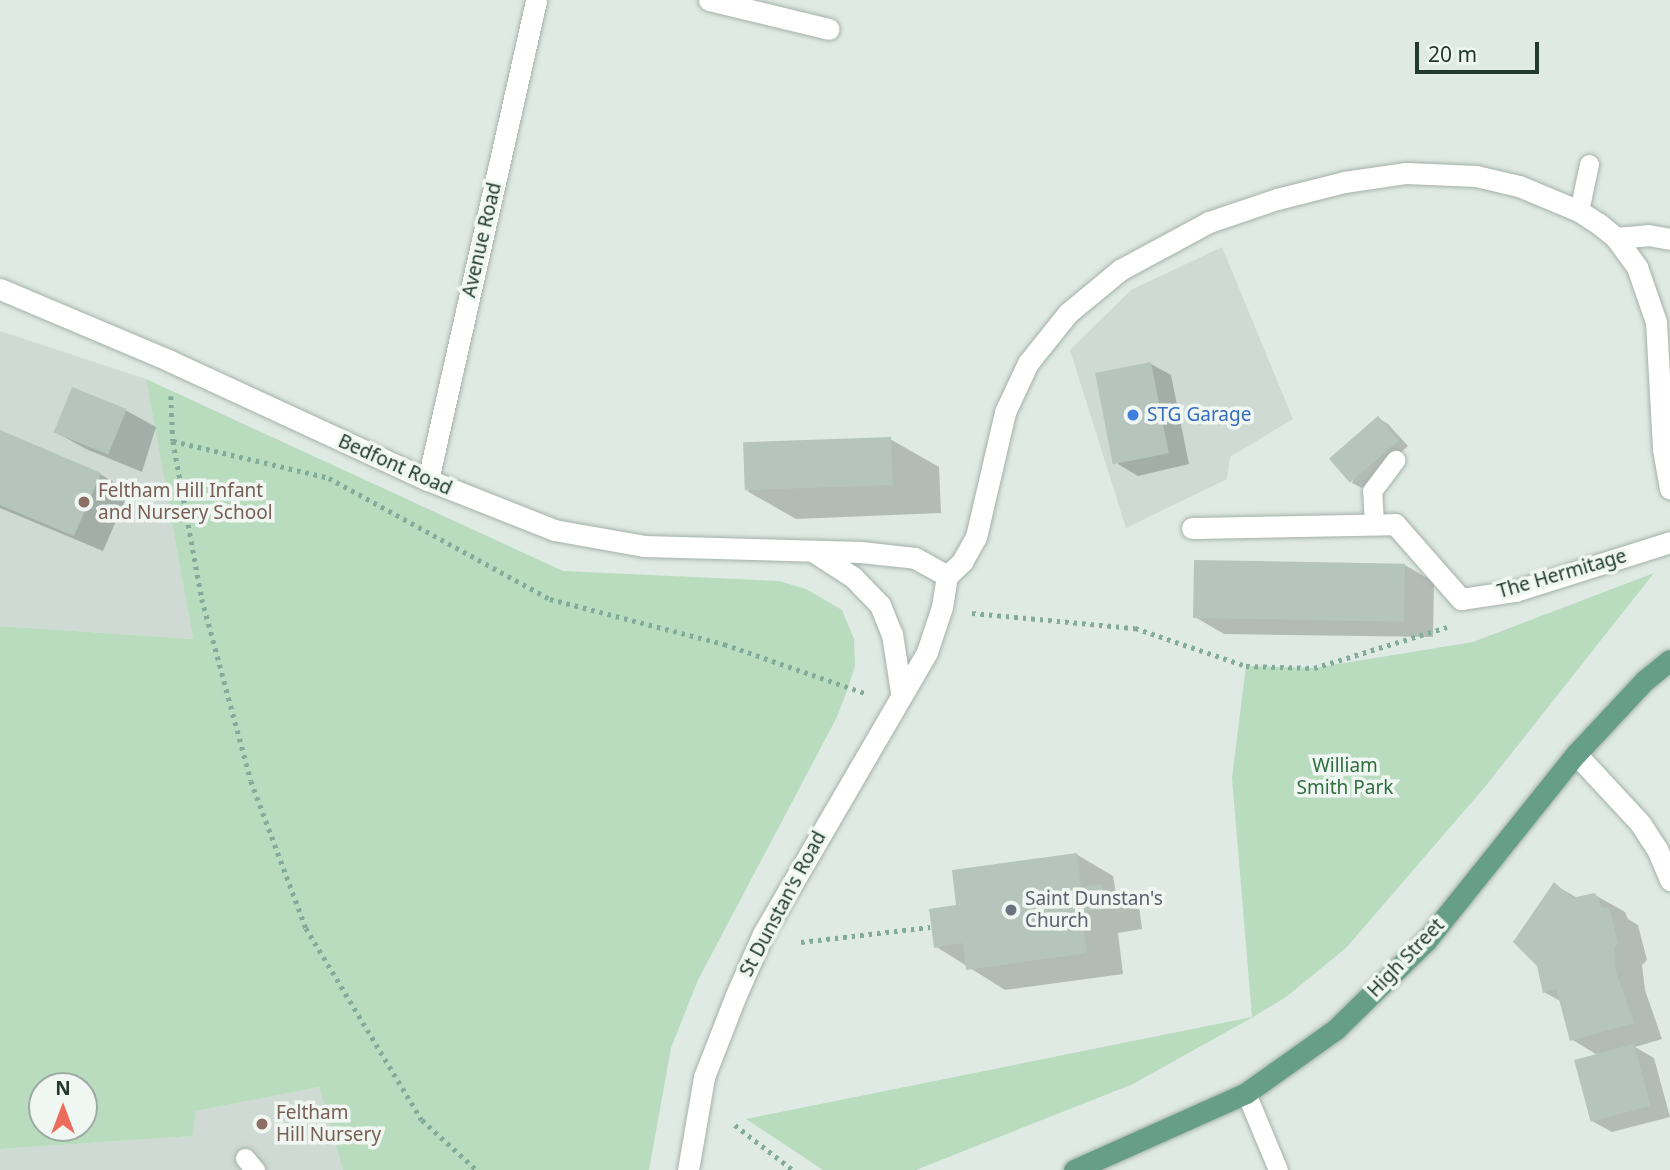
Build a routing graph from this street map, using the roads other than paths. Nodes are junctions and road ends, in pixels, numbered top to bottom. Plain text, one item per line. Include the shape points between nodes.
1 (536, 0) edge
2 (709, 0) edge
3 (828, 29) dead end
4 (1589, 164) dead end
5 (1578, 211) junction
6 (1616, 237) junction
7 (1670, 239) edge
8 (0, 289) edge
9 (1395, 460) dead end
10 (428, 481) junction
11 (1670, 488) edge
12 (1374, 525) junction
13 (1192, 528) dead end
14 (1670, 542) edge
15 (812, 551) junction
16 (947, 576) junction
17 (1670, 660) edge
18 (898, 697) junction
19 (1576, 754) junction
20 (1670, 880) edge
21 (1246, 1093) junction
22 (688, 1170) edge
23 (1074, 1170) edge
24 (1278, 1170) edge

1 - 10 street, Avenue Road
2 - 3 street
4 - 5 lane
5 - 6 street
5 - 16 street via 1519,186 1476,176 1406,173 1344,182 1209,222 1120,270 1068,313 1028,363 1006,412 976,537 962,562
6 - 7 street
6 - 11 street via 1637,267 1656,321 1663,449
8 - 10 street, Bedfont Road via 168,360
9 - 12 lane via 1372,491
10 - 15 street, Bedfont Road via 498,511 588,538 644,546
12 - 13 street
12 - 14 street, The Hermitage via 1395,524 1461,599 1515,591
15 - 16 street via 915,558
15 - 18 street via 853,577 880,605 892,634
16 - 18 street, St Dunstan's Road via 927,652
17 - 19 main road, High Street via 1644,681
18 - 22 street, St Dunstan's Road via 757,946 704,1077
19 - 20 street via 1640,823
19 - 21 main road, High Street via 1426,941 1336,1029
21 - 23 main road, High Street
21 - 24 lane

